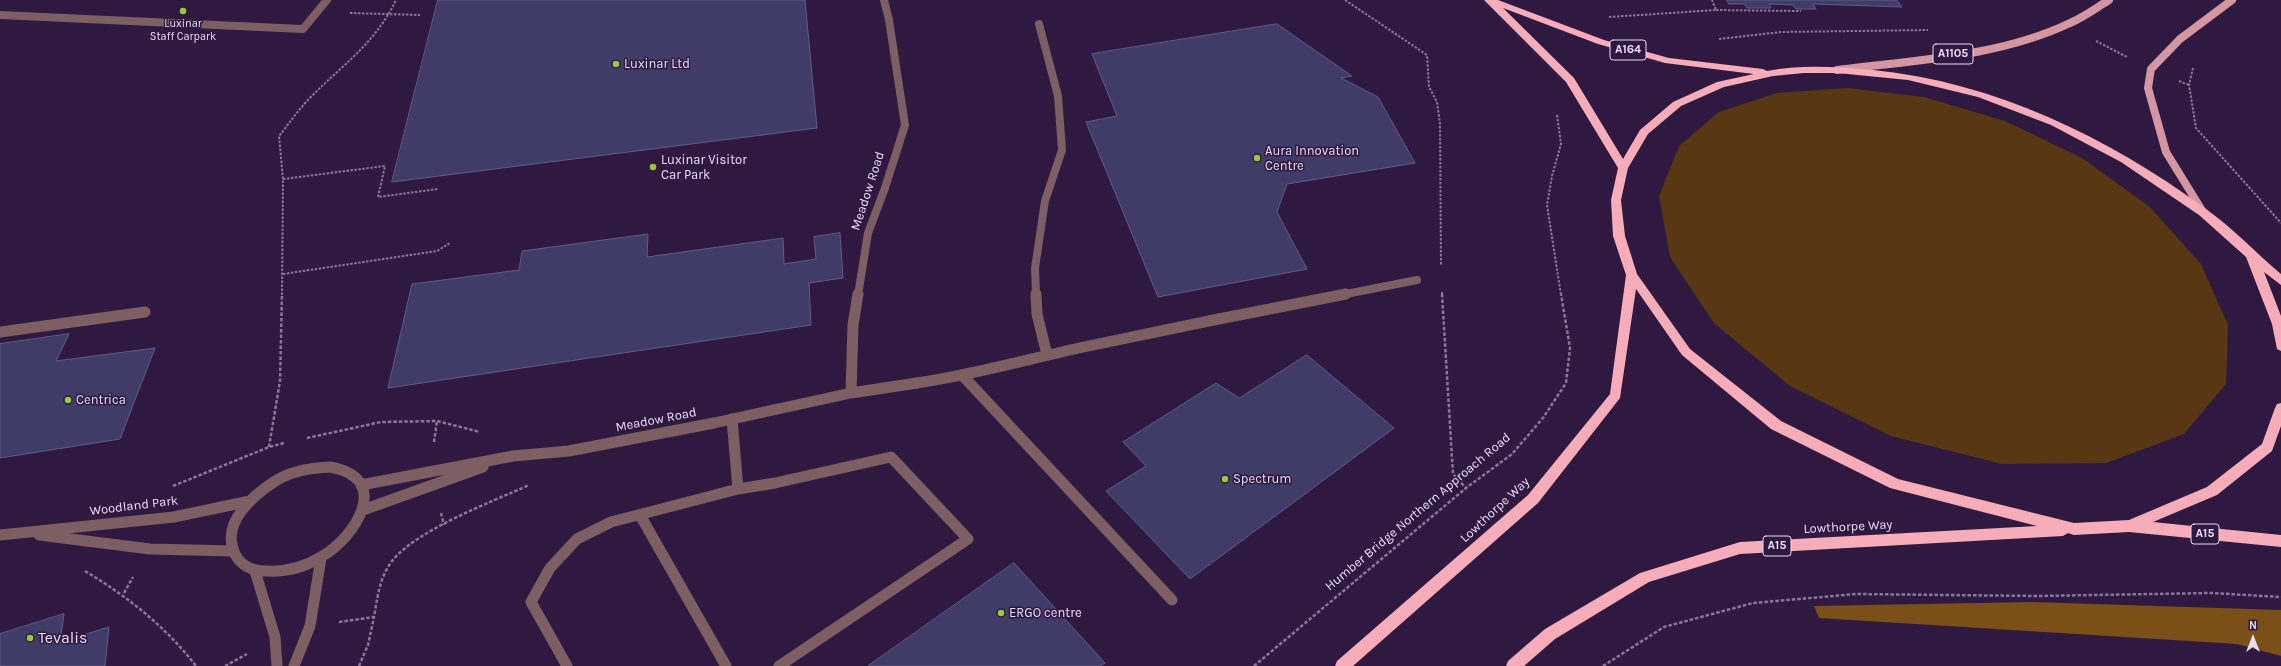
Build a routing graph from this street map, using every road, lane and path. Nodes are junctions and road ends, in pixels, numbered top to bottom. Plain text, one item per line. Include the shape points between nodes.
1 (327, 0) edge
2 (396, 0) edge
3 (884, 0) edge
4 (1345, 0) edge
5 (1490, 0) edge
6 (1712, 0) edge
7 (2109, 0) edge
8 (2232, 0) edge
9 (2101, 2) edge
10 (1716, 10) junction
11 (318, 11) junction
12 (1801, 11) dead end
13 (390, 14) junction
14 (0, 15) edge
15 (420, 15) dead end
16 (1618, 15) dead end
17 (2201, 22) junction
18 (1038, 24) dead end
19 (1932, 30) dead end
20 (2092, 39) dead end
21 (1714, 40) dead end
22 (2129, 58) dead end
23 (1837, 70) junction
24 (1773, 73) junction
25 (1556, 112) dead end
26 (1623, 168) junction
27 (283, 179) junction
28 (438, 189) dead end
29 (2203, 212) junction
30 (2281, 223) edge
31 (450, 243) dead end
32 (2251, 254) junction
33 (283, 274) junction
34 (1632, 275) junction
35 (1441, 276) junction
36 (1417, 280) joint
37 (2281, 281) edge
38 (145, 312) dead end
39 (0, 332) edge
40 (2281, 346) edge
41 (1047, 355) junction
42 (963, 376) junction
43 (851, 393) junction
44 (2281, 408) edge
45 (732, 419) junction
46 (269, 447) dead end
47 (513, 456) junction
48 (533, 483) dead end
49 (361, 485) junction
50 (1466, 488) junction
51 (738, 489) junction
52 (250, 501) junction
53 (364, 510) junction
54 (640, 515) junction
55 (444, 525) dead end
56 (2129, 526) junction
57 (2074, 529) junction
58 (21, 532) junction
59 (0, 535) edge
60 (2281, 541) edge
61 (232, 551) junction
62 (321, 558) junction
63 (255, 571) junction
64 (124, 593) dead end
65 (2281, 597) edge
66 (1172, 600) dead end
67 (374, 617) dead end
68 (196, 666) edge
69 (277, 666) edge
70 (294, 666) edge
71 (359, 666) edge
72 (567, 666) edge
73 (726, 666) edge
74 (778, 666) edge
75 (1254, 666) edge
76 (1342, 666) edge
77 (1513, 666) edge
78 (1604, 666) edge

1 - 11 street
2 - 13 path
3 - 43 street, Meadow Road via 905,125 868,234 853,325
4 - 35 path via 1427,55 1429,87 1438,102 1440,123
5 - 24 highway, A164 via 1601,42 1668,61
5 - 26 highway, A164 via 1570,80
6 - 10 path
7 - 9 main road, A1105
8 - 17 main road
9 - 23 main road, A1105 via 2065,26 2004,46
10 - 12 path
10 - 16 path
11 - 13 path
11 - 14 street via 303,29
13 - 15 path
13 - 27 path via 364,50 308,99 279,136
17 - 29 main road via 2151,69 2148,88 2166,152
17 - 30 path via 2189,86 2196,128
18 - 41 street via 1058,96 1062,150 1045,201 1035,268 1037,314
19 - 21 path via 1781,32
20 - 22 path
23 - 24 highway
23 - 29 highway via 1908,77 1974,93 2055,122 2125,160
24 - 26 highway via 1721,84 1677,104 1644,132
25 - 50 path, Humber Bridge Northern Approach Road via 1560,124 1561,144 1547,205 1570,348 1566,383 1543,418 1512,454
26 - 34 highway via 1616,200 1619,236
27 - 28 path via 385,166 378,197
27 - 33 path
29 - 32 highway
31 - 33 path via 437,251
32 - 37 highway
32 - 40 highway via 2278,324
33 - 46 path via 280,381
34 - 57 highway via 1686,352 1776,425 1895,484
34 - 76 highway, Lowthorpe Way via 1616,395 1533,499
35 - 36 path
35 - 50 path via 1453,474
36 - 41 street, Meadow Road
38 - 39 street
41 - 42 street, Meadow Road
42 - 43 street, Meadow Road
42 - 66 street
43 - 45 street, Meadow Road
44 - 56 highway via 2267,447 2212,491
45 - 47 street, Meadow Road via 569,450
45 - 51 street
47 - 49 street, Meadow Road
47 - 53 street, Meadow Road
48 - 55 path
49 - 52 street via 348,471 330,467 310,468 288,475 267,486
49 - 53 street via 365,494
50 - 75 path, Humber Bridge Northern Approach Road
51 - 54 street
51 - 74 street via 891,457 968,539
52 - 58 street, Woodland Park via 174,517
52 - 61 street via 237,517 230,535
53 - 62 street via 355,527 340,544
54 - 72 street via 611,522 577,539 550,568 531,602
54 - 73 street
56 - 57 highway, Lowthorpe Way
56 - 60 highway, A15
57 - 77 highway, Lowthorpe Way / A15 via 1740,548 1645,577 1550,634
58 - 59 street, Woodland Park
58 - 61 street, Woodland Park via 150,549
61 - 63 street via 240,563
62 - 63 street via 275,572
62 - 70 street via 310,626
63 - 69 street via 275,638
64 - 68 path via 177,640
65 - 78 path via 2211,593 2038,596 1856,594 1753,603 1664,627
67 - 71 path via 368,644

